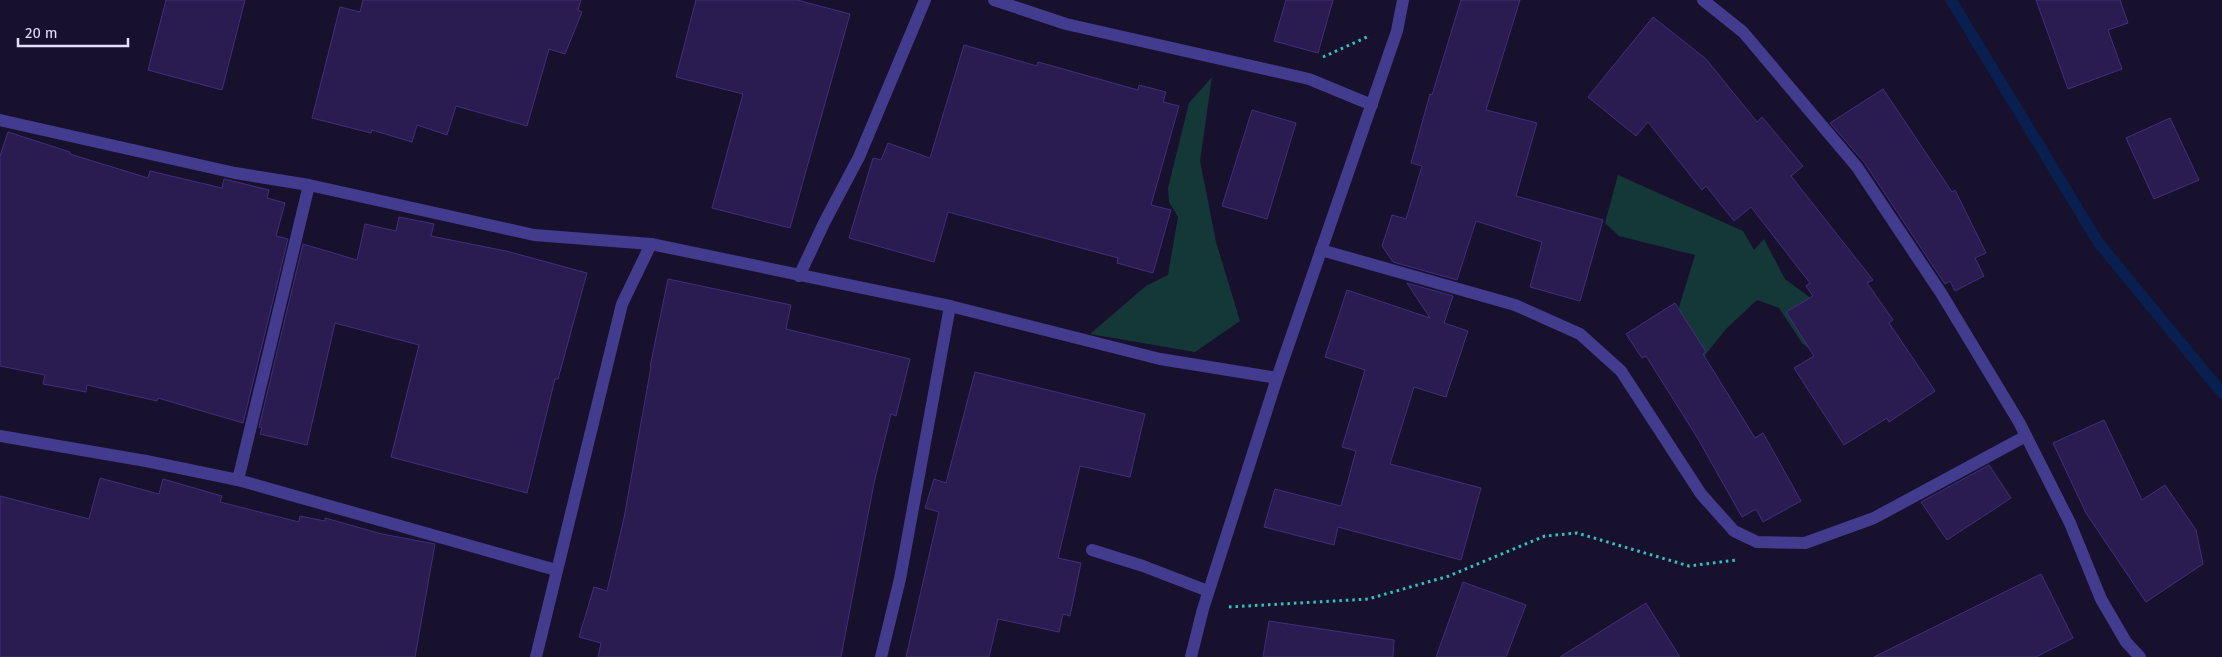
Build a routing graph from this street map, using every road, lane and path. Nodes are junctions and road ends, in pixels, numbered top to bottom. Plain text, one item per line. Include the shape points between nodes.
1 (925, 0) edge
2 (994, 0) edge
3 (1403, 0) edge
4 (1703, 0) edge
5 (1398, 31) junction
6 (1321, 58) dead end
7 (1372, 105) junction
8 (0, 120) edge
9 (309, 185) junction
10 (651, 244) junction
11 (1321, 250) junction
12 (799, 276) junction
13 (950, 306) junction
14 (1277, 378) junction
15 (0, 436) edge
16 (2026, 436) junction
17 (238, 480) junction
18 (1769, 543) junction
19 (1092, 550) dead end
20 (556, 570) junction
21 (1208, 591) junction
22 (1203, 608) junction
23 (536, 657) edge
24 (881, 657) edge
25 (1191, 657) edge
26 (2140, 657) edge

1 - 12 street via 859,157
2 - 7 street via 1066,24 1308,79
3 - 5 street
4 - 16 street via 1742,32 1857,167 1941,293
5 - 6 path via 1367,37
5 - 7 street
7 - 11 street
8 - 9 street via 235,173
9 - 10 street via 534,235
9 - 17 street
10 - 12 street
10 - 20 street via 622,304
11 - 14 street
11 - 18 street via 1515,304 1580,334 1621,371 1701,494 1734,531 1757,542
12 - 13 street
13 - 14 street via 1160,359
13 - 24 street via 900,579
14 - 21 street
15 - 17 street
16 - 18 street via 1874,518 1805,543
16 - 26 street via 2070,522 2101,599 2126,642
17 - 20 street
18 - 22 path via 1750,557 1689,566 1577,533 1545,536 1449,576 1368,599
19 - 21 street
20 - 23 street
21 - 22 street
22 - 25 street

